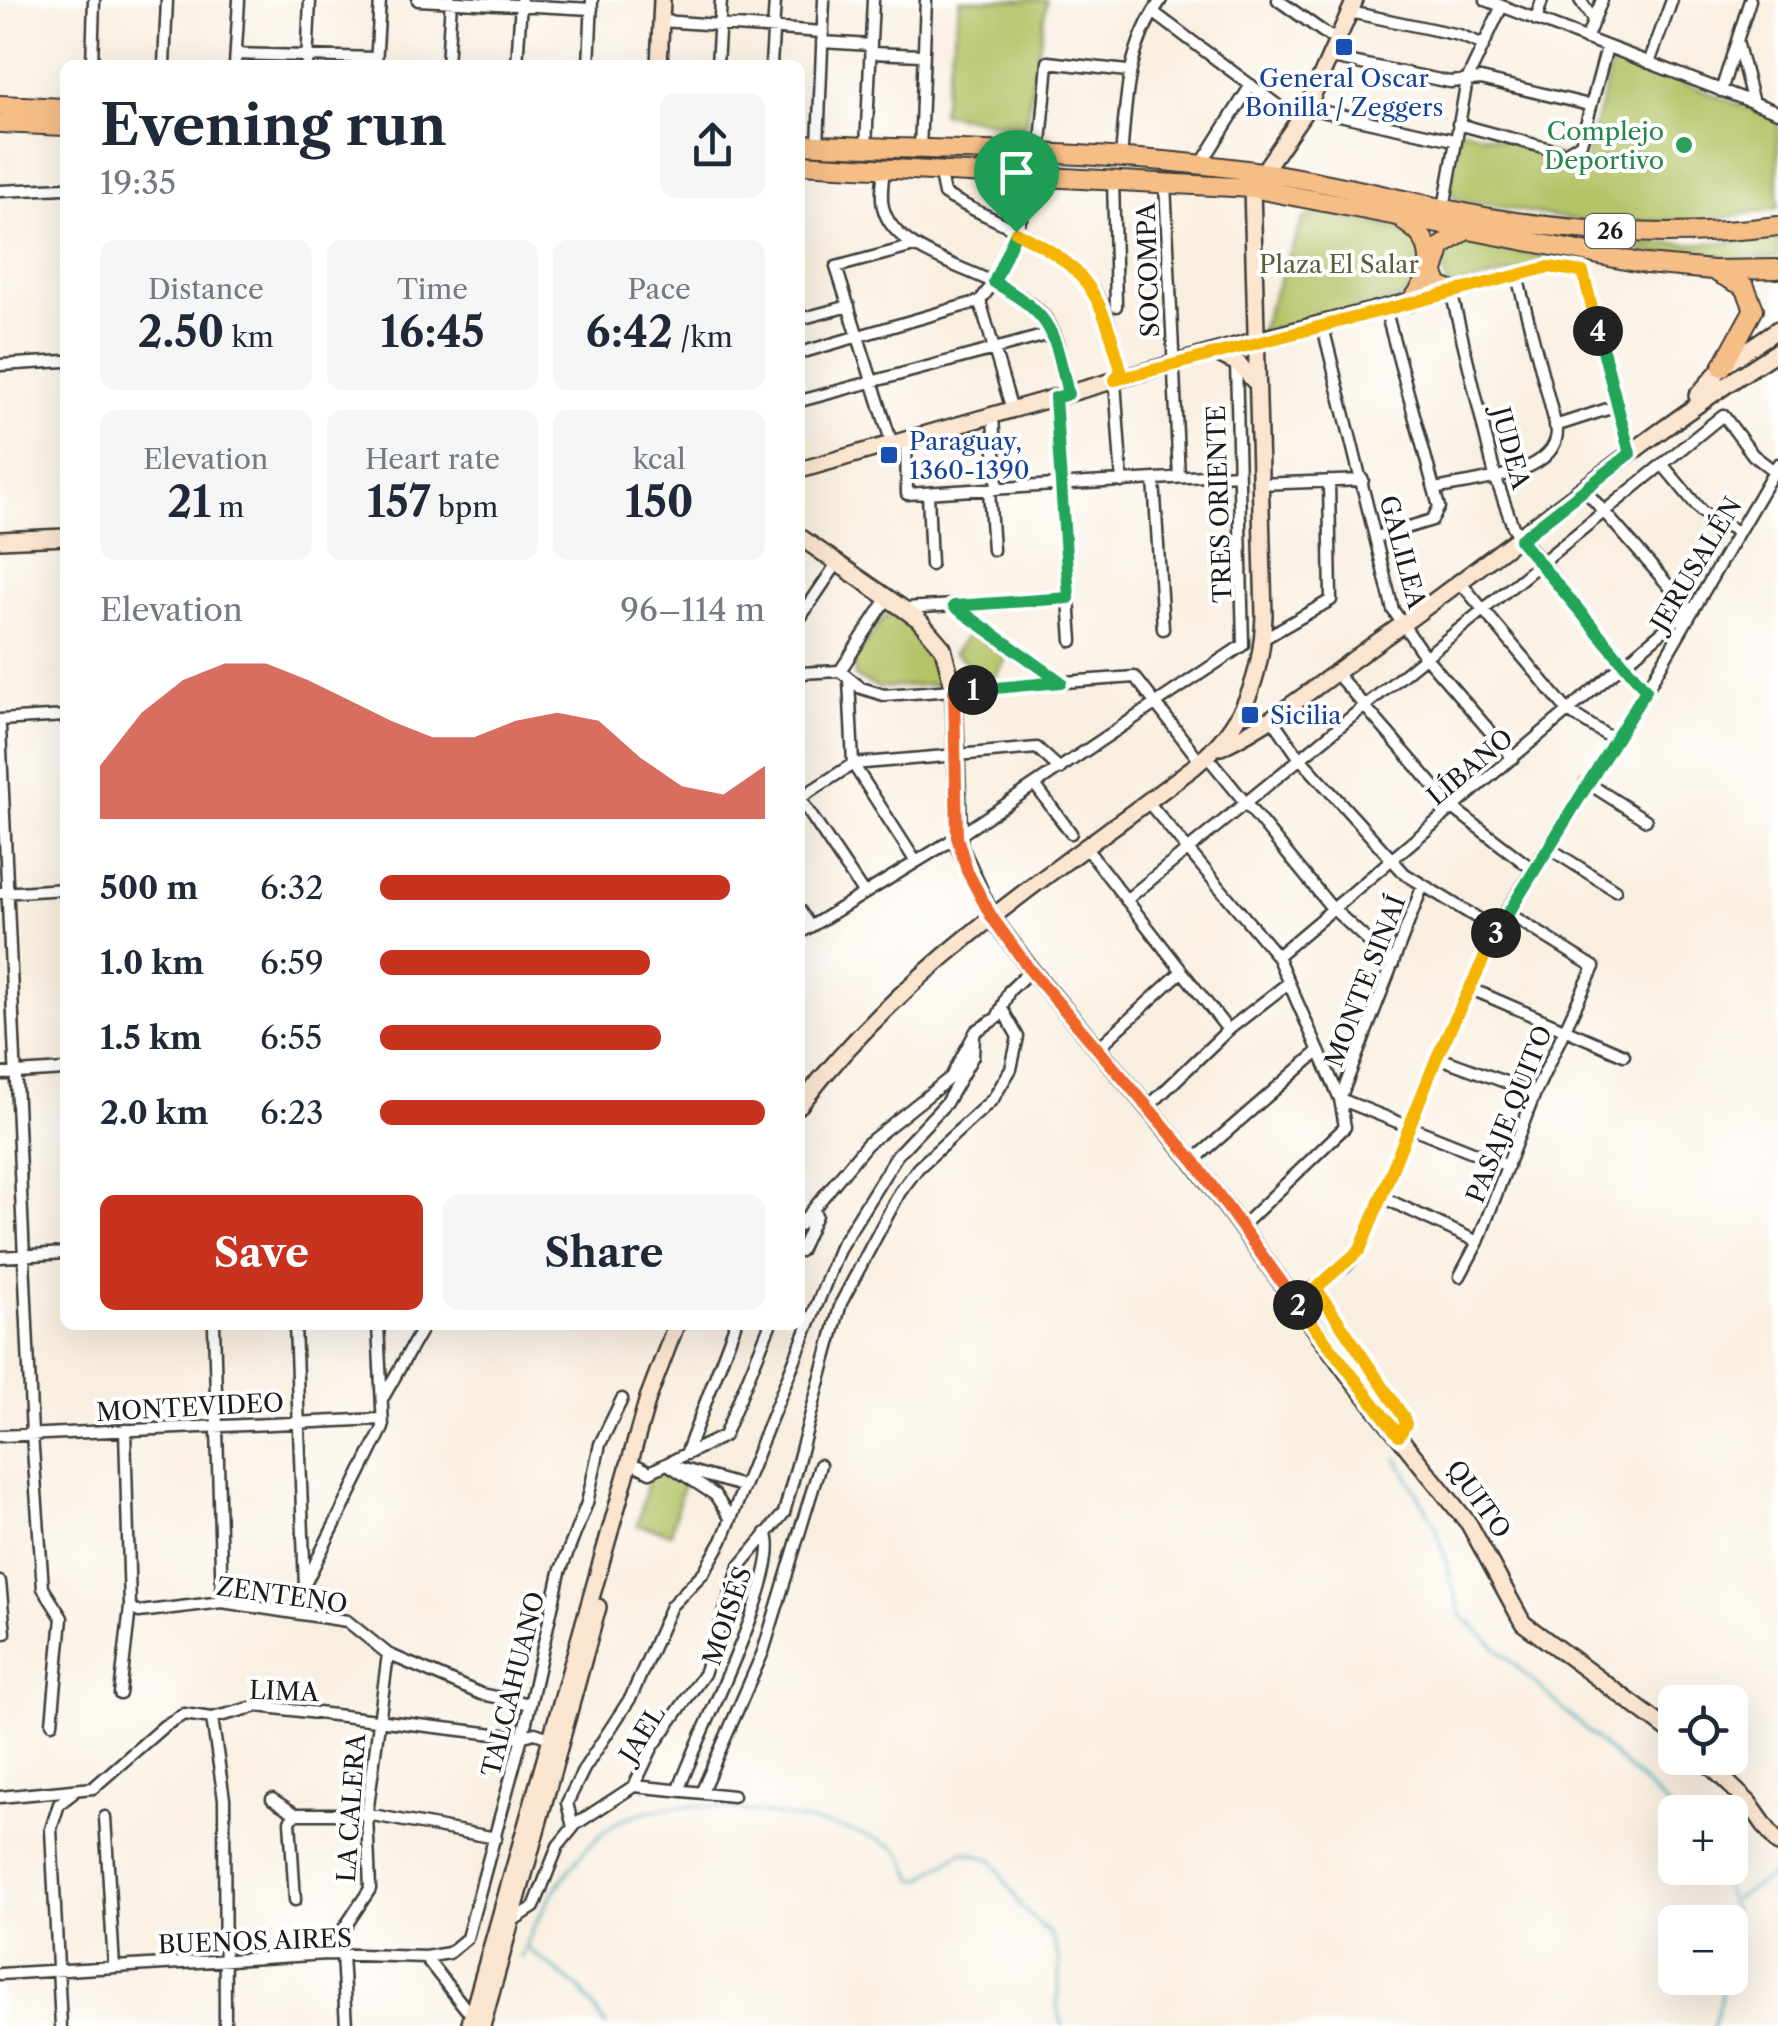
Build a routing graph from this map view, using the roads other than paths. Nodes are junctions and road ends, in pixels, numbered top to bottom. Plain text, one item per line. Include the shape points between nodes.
1 (94, 0) edge
2 (167, 0) edge
3 (239, 0) edge
4 (310, 0) edge
5 (380, 0) edge
6 (418, 0) edge
7 (662, 0) edge
8 (721, 0) edge
9 (775, 0) edge
10 (824, 0) edge
11 (873, 0) edge
12 (926, 0) edge
13 (1161, 0) edge
14 (1278, 0) edge
15 (1486, 0) edge
16 (1542, 0) edge
17 (1580, 0) edge
18 (1602, 0) edge
19 (1672, 0) edge
20 (1750, 0) edge
21 (451, 1) edge
22 (521, 2) edge
23 (592, 4) edge
24 (1352, 6) edge
25 (1501, 8) junction
26 (1153, 12) junction
27 (1536, 20) junction
28 (661, 21) junction
29 (1594, 21) junction
30 (720, 25) junction
31 (773, 28) junction
32 (822, 37) junction
33 (1340, 38) junction
34 (1586, 39) junction
35 (1737, 40) junction
36 (1484, 45) junction
37 (1607, 47) junction
38 (871, 49) junction
39 (922, 55) junction
40 (1332, 58) junction
41 (235, 59) edge
42 (92, 60) edge
43 (164, 60) edge
44 (307, 60) edge
45 (376, 60) edge
46 (447, 60) edge
47 (517, 60) edge
48 (588, 60) edge
49 (659, 60) edge
50 (717, 60) edge
51 (771, 60) edge
52 (1649, 63) junction
53 (1127, 71) junction
54 (1467, 80) junction
55 (1252, 85) junction
56 (1721, 91) junction
57 (1753, 103) junction
58 (0, 105) edge
59 (1589, 105) junction
60 (60, 108) edge
61 (1305, 111) junction
62 (1778, 112) edge
63 (0, 123) edge
64 (1458, 124) junction
65 (60, 126) edge
66 (1454, 140) junction
67 (809, 144) edge
68 (871, 148) junction
69 (920, 150) junction
70 (1121, 160) junction
71 (805, 164) edge
72 (1039, 165) junction
73 (1200, 166) junction
74 (879, 168) junction
75 (939, 170) junction
76 (1112, 178) junction
77 (1256, 180) junction
78 (1166, 182) junction
79 (60, 188) edge
80 (0, 191) edge
81 (1444, 208) junction
82 (1396, 218) junction
83 (1778, 226) edge
84 (1465, 230) junction
85 (1016, 232) junction
86 (914, 246) junction
87 (1713, 270) junction
88 (1778, 270) edge
89 (1434, 274) junction
90 (1516, 276) junction
91 (994, 282) junction
92 (1451, 291) junction
93 (1417, 300) junction
94 (980, 301) junction
95 (849, 306) junction
96 (1116, 306) dead end
97 (1385, 308) junction
98 (805, 317) edge
99 (1322, 323) junction
100 (1778, 328) edge
101 (1054, 333) junction
102 (858, 337) junction
103 (1253, 341) junction
104 (994, 350) junction
105 (1778, 351) edge
106 (805, 352) edge
107 (1214, 352) junction
108 (60, 361) edge
109 (1236, 362) junction
110 (1171, 364) junction
111 (0, 365) edge
112 (1722, 366) junction
113 (1115, 380) junction
114 (1254, 382) junction
115 (873, 384) junction
116 (1062, 396) junction
117 (805, 400) edge
118 (1617, 406) junction
119 (1012, 410) junction
120 (1685, 410) junction
121 (992, 416) junction
122 (1555, 426) junction
123 (899, 442) junction
124 (1630, 454) junction
125 (1662, 464) junction
126 (1776, 467) edge
127 (805, 469) edge
128 (1238, 474) junction
129 (1496, 476) junction
130 (1180, 477) junction
131 (1154, 479) junction
132 (1329, 480) junction
133 (1363, 480) junction
134 (1122, 482) junction
135 (1258, 484) junction
136 (1062, 487) junction
137 (1435, 489) junction
138 (993, 490) junction
139 (1585, 490) junction
140 (928, 493) junction
141 (1604, 510) junction
142 (1738, 532) junction
143 (60, 536) edge
144 (1376, 537) junction
145 (0, 540) edge
146 (1520, 540) junction
147 (805, 541) edge
148 (993, 550) dead end
149 (838, 562) junction
150 (1538, 563) junction
151 (931, 565) dead end
152 (1460, 582) junction
153 (1069, 598) junction
154 (887, 600) junction
155 (954, 606) junction
156 (1482, 608) junction
157 (902, 609) junction
158 (1689, 609) junction
159 (805, 611) edge
160 (1402, 624) junction
161 (1164, 629) dead end
162 (1263, 639) junction
163 (1072, 642) dead end
164 (1424, 655) junction
165 (1624, 665) junction
166 (1335, 672) junction
167 (805, 673) edge
168 (844, 675) junction
169 (1061, 682) junction
170 (1646, 690) junction
171 (954, 691) junction
172 (1158, 704) junction
173 (1362, 706) junction
174 (1568, 711) junction
175 (60, 717) edge
176 (1273, 720) junction
177 (0, 723) edge
178 (1614, 740) junction
179 (956, 754) junction
180 (1207, 756) junction
181 (1298, 756) junction
182 (1513, 758) junction
183 (853, 764) junction
184 (1060, 769) junction
185 (1586, 782) junction
186 (1035, 785) junction
187 (805, 796) edge
188 (1148, 802) junction
189 (1243, 802) junction
190 (805, 806) edge
191 (1452, 808) junction
192 (1646, 820) dead end
193 (1071, 833) dead end
194 (957, 837) junction
195 (1084, 848) junction
196 (1548, 848) junction
197 (1184, 849) junction
198 (1391, 860) junction
199 (916, 862) junction
200 (1535, 871) junction
201 (1424, 885) junction
202 (60, 889) edge
203 (1615, 890) dead end
204 (3, 893) edge
205 (864, 894) junction
206 (1126, 900) junction
207 (1331, 907) junction
208 (1506, 912) junction
209 (991, 916) junction
210 (805, 930) edge
211 (1497, 930) junction
212 (1276, 956) junction
213 (1393, 964) junction
214 (1030, 970) junction
215 (1182, 971) junction
216 (1287, 984) junction
217 (1469, 988) junction
218 (1002, 1009) junction
219 (1566, 1028) junction
220 (1228, 1030) junction
221 (974, 1036) junction
222 (1097, 1049) junction
223 (1318, 1052) junction
224 (1624, 1054) dead end
225 (1437, 1057) junction
226 (60, 1070) edge
227 (16, 1073) junction
228 (0, 1074) edge
229 (1535, 1093) junction
230 (805, 1100) edge
231 (1340, 1100) junction
232 (1148, 1108) junction
233 (1410, 1126) junction
234 (1194, 1161) junction
235 (1508, 1166) junction
236 (1384, 1198) junction
237 (819, 1207) junction
238 (805, 1220) edge
239 (1242, 1226) junction
240 (805, 1239) edge
241 (1478, 1242) junction
242 (60, 1253) edge
243 (24, 1256) junction
244 (0, 1257) edge
245 (1460, 1276) dead end
246 (1316, 1288) junction
247 (1294, 1300) junction
248 (214, 1330) edge
249 (295, 1330) edge
250 (378, 1330) edge
251 (421, 1330) edge
252 (676, 1330) edge
253 (677, 1330) edge
254 (733, 1330) edge
255 (768, 1330) edge
256 (383, 1396) junction
257 (622, 1399) dead end
258 (381, 1419) junction
259 (299, 1422) junction
260 (216, 1426) junction
261 (125, 1430) junction
262 (32, 1434) junction
263 (0, 1436) edge
264 (1399, 1436) junction
265 (686, 1454) junction
266 (669, 1465) junction
267 (820, 1465) dead end
268 (638, 1466) junction
269 (742, 1486) junction
270 (729, 1518) junction
271 (766, 1533) junction
272 (0, 1582) edge
273 (306, 1583) junction
274 (598, 1587) junction
275 (222, 1602) junction
276 (130, 1608) junction
277 (306, 1614) junction
278 (2, 1617) edge
279 (5, 1633) dead end
280 (388, 1654) junction
281 (120, 1694) dead end
282 (530, 1704) junction
283 (377, 1717) junction
284 (212, 1718) junction
285 (526, 1722) junction
286 (52, 1723) dead end
287 (1658, 1723) edge
288 (520, 1736) junction
289 (548, 1737) junction
290 (1720, 1775) edge
291 (634, 1786) junction
292 (680, 1787) junction
293 (702, 1790) junction
294 (74, 1792) junction
295 (733, 1796) dead end
296 (0, 1797) edge
297 (272, 1799) dead end
298 (296, 1814) junction
299 (367, 1814) junction
300 (106, 1816) dead end
301 (572, 1827) junction
302 (496, 1838) junction
303 (1778, 1844) edge
304 (295, 1900) dead end
305 (511, 1922) junction
306 (327, 1954) junction
307 (342, 1954) junction
308 (425, 1957) junction
309 (222, 1960) junction
310 (114, 1967) junction
311 (58, 1970) junction
312 (0, 1974) edge
313 (477, 2020) edge
314 (60, 2026) edge
315 (225, 2026) edge
316 (346, 2026) edge

1 - 42 street
2 - 43 street
3 - 41 street
4 - 44 street
5 - 45 street
6 - 21 street
7 - 28 main road
8 - 30 street
9 - 31 street
10 - 32 street
11 - 38 street
12 - 39 street
13 - 26 street
14 - 33 street
15 - 25 street
16 - 27 street
17 - 29 street
18 - 29 street
19 - 52 street
20 - 35 street
21 - 22 street
21 - 46 street
22 - 23 street
22 - 47 street
23 - 48 street
24 - 33 main road
24 - 36 street
25 - 27 street
25 - 36 street
26 - 53 street
26 - 55 street
27 - 34 street
28 - 30 street
28 - 49 main road
29 - 34 street
30 - 31 street
30 - 50 street
31 - 32 street
31 - 51 street
32 - 38 street
32 - 67 street
33 - 40 main road
34 - 37 street
35 - 56 street
35 - 57 street
36 - 54 street
37 - 52 street
37 - 59 street
38 - 39 street
38 - 68 street
39 - 69 street
40 - 54 street
40 - 61 main road
41 - 44 street
52 - 56 street
53 - 70 street
53 - 72 street via 1048,62
54 - 59 street
54 - 64 street
55 - 61 street via 1281,108
55 - 73 street
56 - 57 street
57 - 62 street
58 - 60 highway
59 - 64 street via 1581,143 1565,153
61 - 66 street
61 - 77 main road
63 - 65 highway
64 - 66 street
66 - 81 street
67 - 68 highway, 26
68 - 69 highway, 26
68 - 74 highway
69 - 72 highway, 26
70 - 72 highway, 26
70 - 73 highway, 26
71 - 74 highway, 26
72 - 75 highway, 26
72 - 76 highway, 26
72 - 85 street
73 - 77 highway, 26
74 - 75 highway, 26
74 - 86 street via 882,206
75 - 85 street via 944,194
76 - 78 highway, 26
76 - 96 street
77 - 78 highway, 26
77 - 81 highway, 26
77 - 82 highway, 26
77 - 103 main road
78 - 110 street, SOCOMPA
79 - 80 street
81 - 83 highway, 26 via 1620,232
82 - 84 highway, 26
82 - 93 highway via 1423,236 1429,251
84 - 87 highway, 26
84 - 89 highway via 1442,246
85 - 91 street
85 - 113 street via 1056,252 1086,278 1114,343 1121,370
86 - 91 street
86 - 95 street via 836,266
87 - 88 highway, 26
87 - 112 highway via 1745,287 1753,303 1751,321
89 - 92 highway
89 - 93 highway
90 - 92 street
90 - 118 street via 1549,267 1583,272
90 - 122 street
91 - 94 street
91 - 101 street via 1026,300
92 - 93 main road
92 - 129 street, JUDEA
93 - 97 main road
94 - 102 street
94 - 104 street
95 - 98 street
95 - 102 street
97 - 99 main road
97 - 137 street
99 - 103 main road
99 - 133 street, GALILEA
100 - 112 main road
101 - 104 street
101 - 116 street
102 - 106 street
102 - 115 street
103 - 107 main road
103 - 114 main road
104 - 115 street
104 - 119 street
105 - 120 main road
107 - 109 main road
107 - 110 main road
108 - 111 street
109 - 114 main road
109 - 128 street, TRES ORIENTE
110 - 113 main road
110 - 130 street, SOCOMPA
112 - 120 main road
113 - 116 main road
113 - 134 street
114 - 135 main road
115 - 117 street
115 - 123 street
116 - 119 main road
116 - 136 street
118 - 122 street
118 - 124 street
119 - 121 main road
120 - 124 main road
121 - 123 main road
121 - 138 street
122 - 129 street via 1556,443 1546,460
123 - 127 main road
123 - 140 street via 906,494
124 - 139 main road
125 - 126 street via 1722,415 1753,456
125 - 141 street
125 - 142 street via 1702,512
126 - 142 street, JERUSALÉN
128 - 130 street
128 - 172 street, TRES ORIENTE via 1243,645
129 - 137 street
129 - 146 street, JUDEA
130 - 131 street
131 - 134 street
131 - 161 street
132 - 133 street
132 - 135 street
132 - 162 street via 1331,600
133 - 144 street, GALILEA
134 - 136 street
135 - 162 main road
136 - 138 street
136 - 153 street
137 - 144 street via 1438,511 1432,520
138 - 140 street
138 - 148 street
139 - 141 street
139 - 146 main road
140 - 151 street
141 - 150 street
141 - 158 street
142 - 158 street, JERUSALÉN
143 - 145 main road
144 - 160 street, GALILEA
146 - 150 street, JUDEA
146 - 152 main road
147 - 149 main road, QUITO
149 - 154 main road, QUITO
149 - 159 street
150 - 156 street
150 - 165 street, JUDEA
152 - 156 street
152 - 160 main road
153 - 155 street
153 - 163 street
154 - 157 main road, QUITO
154 - 168 street
155 - 157 street
155 - 169 street
156 - 164 street
156 - 174 street
157 - 171 main road, QUITO via 943,648
158 - 165 street, LÍBANO
158 - 170 street, JERUSALÉN
160 - 164 street, GALILEA
160 - 166 main road
162 - 180 main road via 1248,705
164 - 173 street
164 - 182 street, GALILEA
165 - 170 street, JUDEA
165 - 174 street, LÍBANO
166 - 173 street
166 - 176 main road
167 - 168 street
168 - 171 street via 884,695
168 - 183 street
169 - 171 street
169 - 172 street via 1135,677
170 - 178 street, JERUSALÉN
171 - 179 main road, QUITO
172 - 180 street
172 - 184 street
173 - 181 street
173 - 191 street
174 - 178 street
174 - 182 street, LÍBANO
175 - 177 street
176 - 180 main road
176 - 181 street
177 - 204 street
178 - 185 street, JERUSALÉN
179 - 183 street
179 - 184 street via 1041,749
179 - 194 main road, QUITO
180 - 188 main road
180 - 189 street
181 - 189 street
181 - 198 street
182 - 191 street, LÍBANO
183 - 187 street
183 - 199 street
184 - 186 street
185 - 192 street
185 - 196 street, JERUSALÉN
186 - 193 street
186 - 194 street
188 - 195 main road
188 - 197 street
189 - 197 street
189 - 207 street
190 - 205 street
191 - 198 street, LÍBANO
191 - 200 street
194 - 199 street
194 - 209 main road, QUITO
195 - 206 street
195 - 209 main road
196 - 200 street, JERUSALÉN
196 - 203 street
197 - 206 street
197 - 212 street
198 - 201 street
198 - 207 street, LÍBANO
199 - 205 street
200 - 208 street, JERUSALÉN
201 - 211 street
201 - 213 street, MONTE SINAÍ
202 - 204 street
204 - 227 street
205 - 210 street
206 - 215 street
207 - 212 street, LÍBANO
207 - 213 street
208 - 211 street, JERUSALÉN
208 - 219 street, PASAJE QUITO via 1594,967
209 - 214 main road, QUITO
209 - 230 main road via 908,985
211 - 217 street, JERUSALÉN
212 - 216 street
213 - 231 street, MONTE SINAÍ
214 - 218 street via 1008,990
214 - 222 main road, QUITO
215 - 220 street
215 - 222 street
216 - 220 street
216 - 223 street
217 - 219 street
217 - 225 street, JERUSALÉN
218 - 221 street
218 - 271 street, MOISÉS via 1018,1038 1004,1084 900,1192 840,1303 784,1513
219 - 224 street
219 - 229 street, PASAJE QUITO
220 - 232 street
221 - 237 street via 951,1077 867,1144
221 - 269 street via 973,1056 946,1103 897,1155 859,1214
222 - 232 main road, QUITO
223 - 231 street
223 - 234 street
225 - 229 street
225 - 233 street, JERUSALÉN
226 - 227 street
227 - 228 street
227 - 243 street
229 - 235 street, PASAJE QUITO
231 - 233 street
231 - 239 street, MONTE SINAÍ via 1345,1127
232 - 234 main road, QUITO
233 - 235 street
233 - 236 street, JERUSALÉN
234 - 239 main road, QUITO
235 - 241 street, PASAJE QUITO
236 - 241 street
236 - 246 street, JERUSALÉN via 1354,1258
237 - 238 street
237 - 240 street
239 - 247 main road, QUITO
241 - 245 street, PASAJE QUITO
242 - 243 street
243 - 244 street
243 - 262 street
246 - 247 street, JERUSALÉN
246 - 264 street, QUITO via 1403,1416
247 - 264 main road, QUITO
248 - 260 street
249 - 259 street
250 - 256 street
251 - 256 street
252 - 274 main road via 648,1398
253 - 268 main road
254 - 265 street
255 - 265 street via 724,1436
256 - 258 street
257 - 282 street, TALCAHUANO via 600,1444 587,1503 560,1572
258 - 259 street, MONTEVIDEO
258 - 273 street
259 - 260 street, MONTEVIDEO
259 - 273 street
260 - 261 street, MONTEVIDEO
260 - 275 street
261 - 262 street, MONTEVIDEO
261 - 276 street
262 - 263 street, MONTEVIDEO
262 - 286 street via 43,1588 62,1618
264 - 287 main road, QUITO via 1469,1524 1532,1630
265 - 266 street
266 - 268 street via 650,1472
266 - 269 street
266 - 270 street via 715,1496
267 - 293 street via 763,1652
268 - 274 main road
269 - 270 street
270 - 301 street via 704,1572 671,1606 631,1697 584,1769 568,1803
271 - 291 street, JAEL via 740,1566 704,1674
271 - 292 street, MOISÉS via 770,1552 737,1657
272 - 278 street
273 - 277 street
274 - 289 main road
275 - 276 street, ZENTENO
275 - 277 street, ZENTENO
276 - 281 street
277 - 280 street, ZENTENO via 347,1621
278 - 279 street
280 - 282 street, ZENTENO via 482,1694
280 - 283 street, LA CALERA
282 - 285 street, TALCAHUANO
283 - 284 street, LIMA via 258,1706
283 - 288 street, LIMA
283 - 299 street, LA CALERA
284 - 294 street, LIMA via 172,1719 104,1781
284 - 309 street via 224,1799
285 - 288 street, TALCAHUANO
285 - 289 street
288 - 289 street, LIMA
288 - 302 street, TALCAHUANO
289 - 305 main road
289 - 313 main road
290 - 303 main road
291 - 292 street
291 - 301 street, JAEL
292 - 293 street
293 - 295 street
294 - 296 street, LIMA
294 - 311 street via 59,1804 51,1828
297 - 298 street
298 - 299 street
298 - 304 street via 290,1820
299 - 302 street
299 - 306 street, LA CALERA via 370,1889
300 - 310 street
301 - 305 street, JAEL via 534,1907
302 - 308 street, TALCAHUANO via 467,1938 448,1953
305 - 313 main road
306 - 307 street, BUENOS AIRES
306 - 309 street, BUENOS AIRES
307 - 308 street, BUENOS AIRES
307 - 316 street
308 - 313 street
309 - 310 street, BUENOS AIRES
309 - 315 street
310 - 311 street, BUENOS AIRES
311 - 312 street, BUENOS AIRES
311 - 314 street

